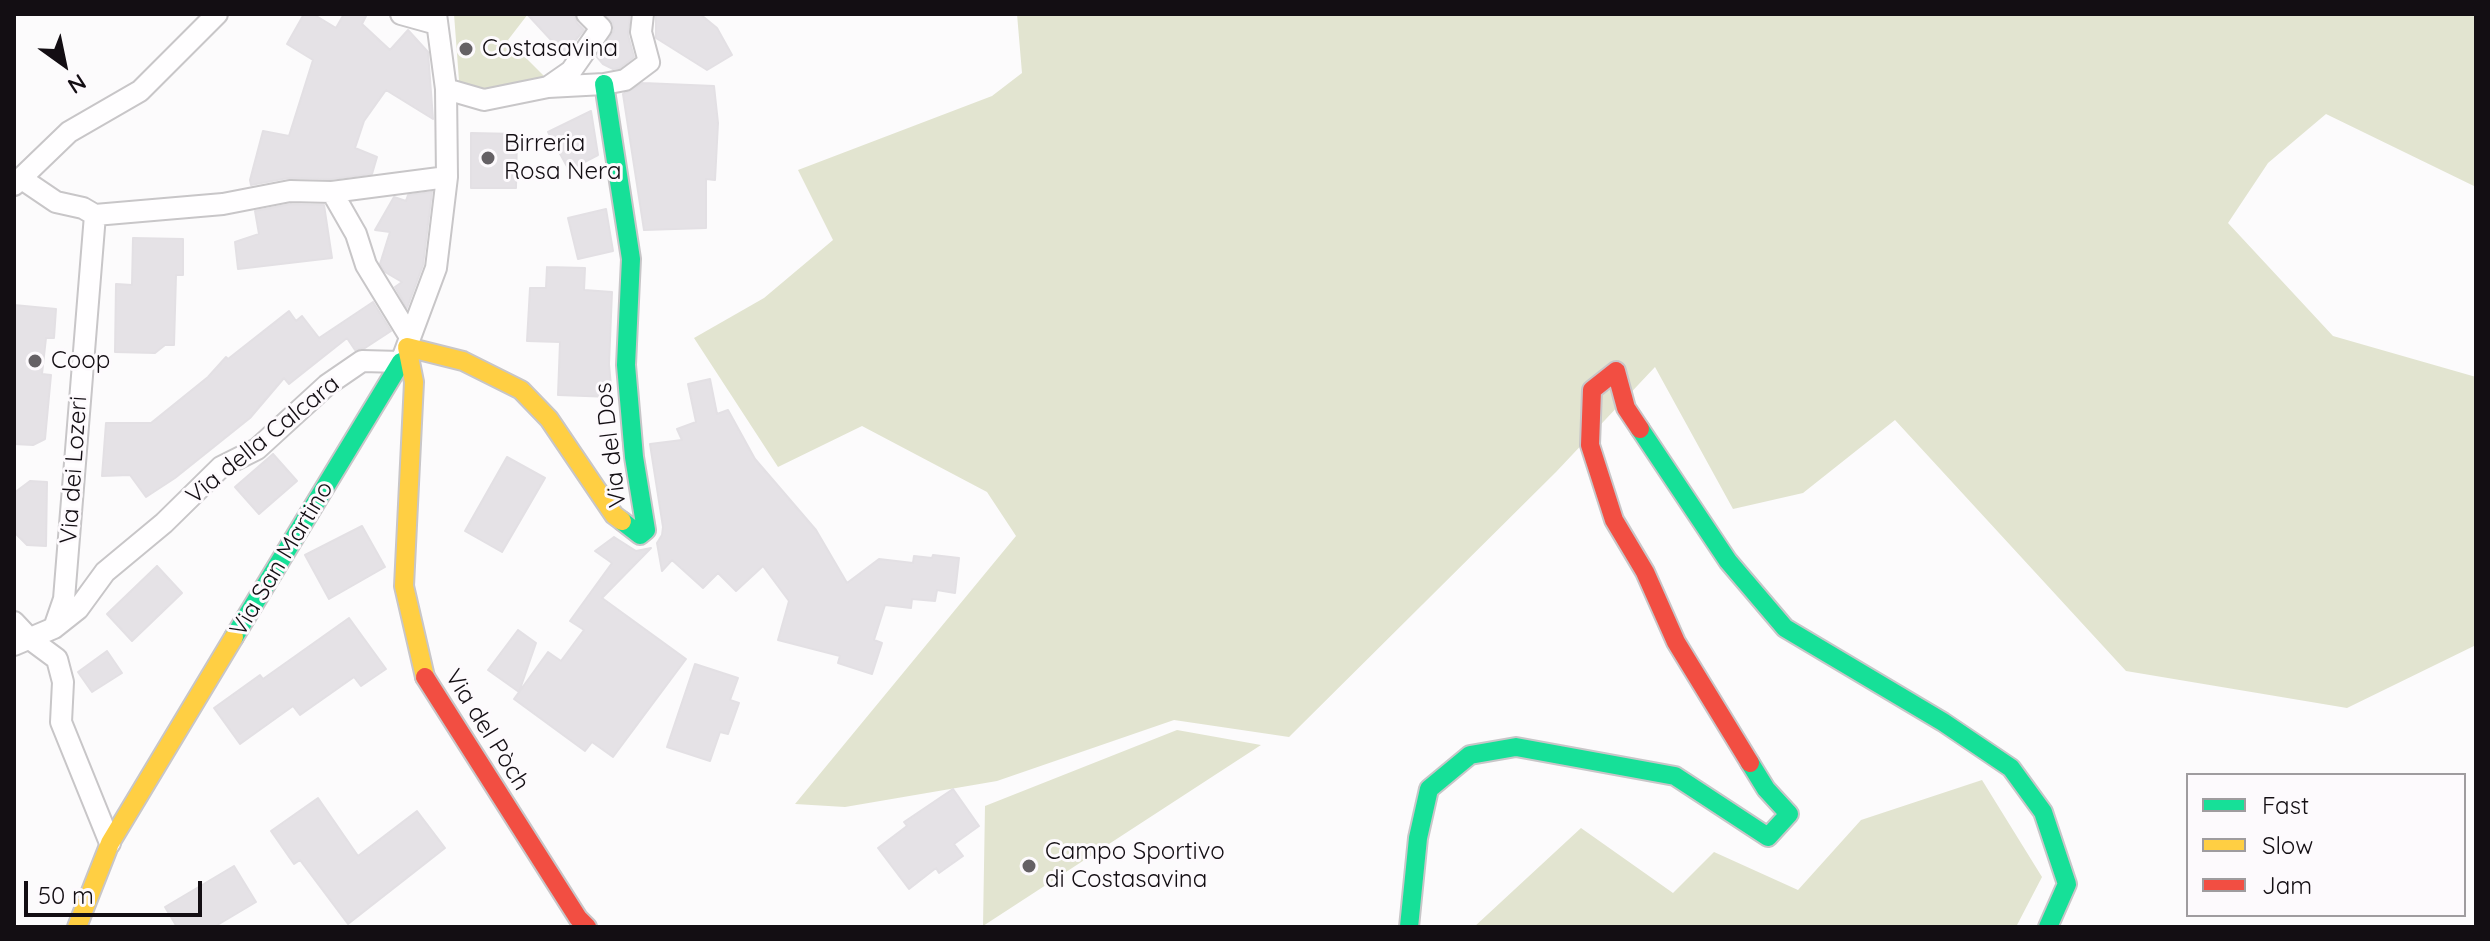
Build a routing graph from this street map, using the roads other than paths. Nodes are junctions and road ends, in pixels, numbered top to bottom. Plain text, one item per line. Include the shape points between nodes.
1 (217, 14) edge
2 (401, 14) edge
3 (587, 14) edge
4 (643, 14) edge
5 (436, 19) edge
6 (604, 84) junction
7 (548, 87) junction
8 (446, 89) junction
9 (447, 177) junction
10 (18, 182) edge
11 (332, 192) junction
12 (95, 215) junction
13 (406, 349) junction
14 (14, 622) edge
15 (54, 628) junction
16 (22, 642) edge
17 (110, 843) junction
18 (77, 927) edge
19 (587, 927) edge
20 (1409, 927) edge
21 (2048, 927) edge

1 - 10 street via 140,91 69,132
2 - 5 street
3 - 7 street via 601,28 571,71
4 - 6 street via 641,32 649,62 625,80
5 - 8 street, Via San Martino
6 - 7 street
6 - 13 street, Via del Dos via 631,259 626,365 646,530 640,535 614,515 549,419 521,390 463,361
7 - 8 street via 484,100
8 - 9 street, Via San Martino
9 - 11 street
9 - 13 street, Via San Martino via 436,268
10 - 12 street
11 - 12 street via 290,191 223,204
11 - 13 street
12 - 15 street, Via dei Lozeri via 64,599
13 - 15 street, Via della Calcara via 362,361 327,385 257,449 221,467 105,572 78,609
13 - 17 street, Via San Martino
13 - 19 street, Via del Pòch via 414,382 404,586 425,678
14 - 16 street
15 - 16 street, Via della Calcara
16 - 17 street via 57,659 63,682 61,722
17 - 18 street, Via San Martino
20 - 21 street via 1429,789 1470,755 1516,747 1675,776 1768,837 1789,814 1766,789 1676,642 1645,572 1614,520 1590,445 1592,390 1616,371 1626,408 1691,509 1785,628 2011,768 2043,812 2067,884

